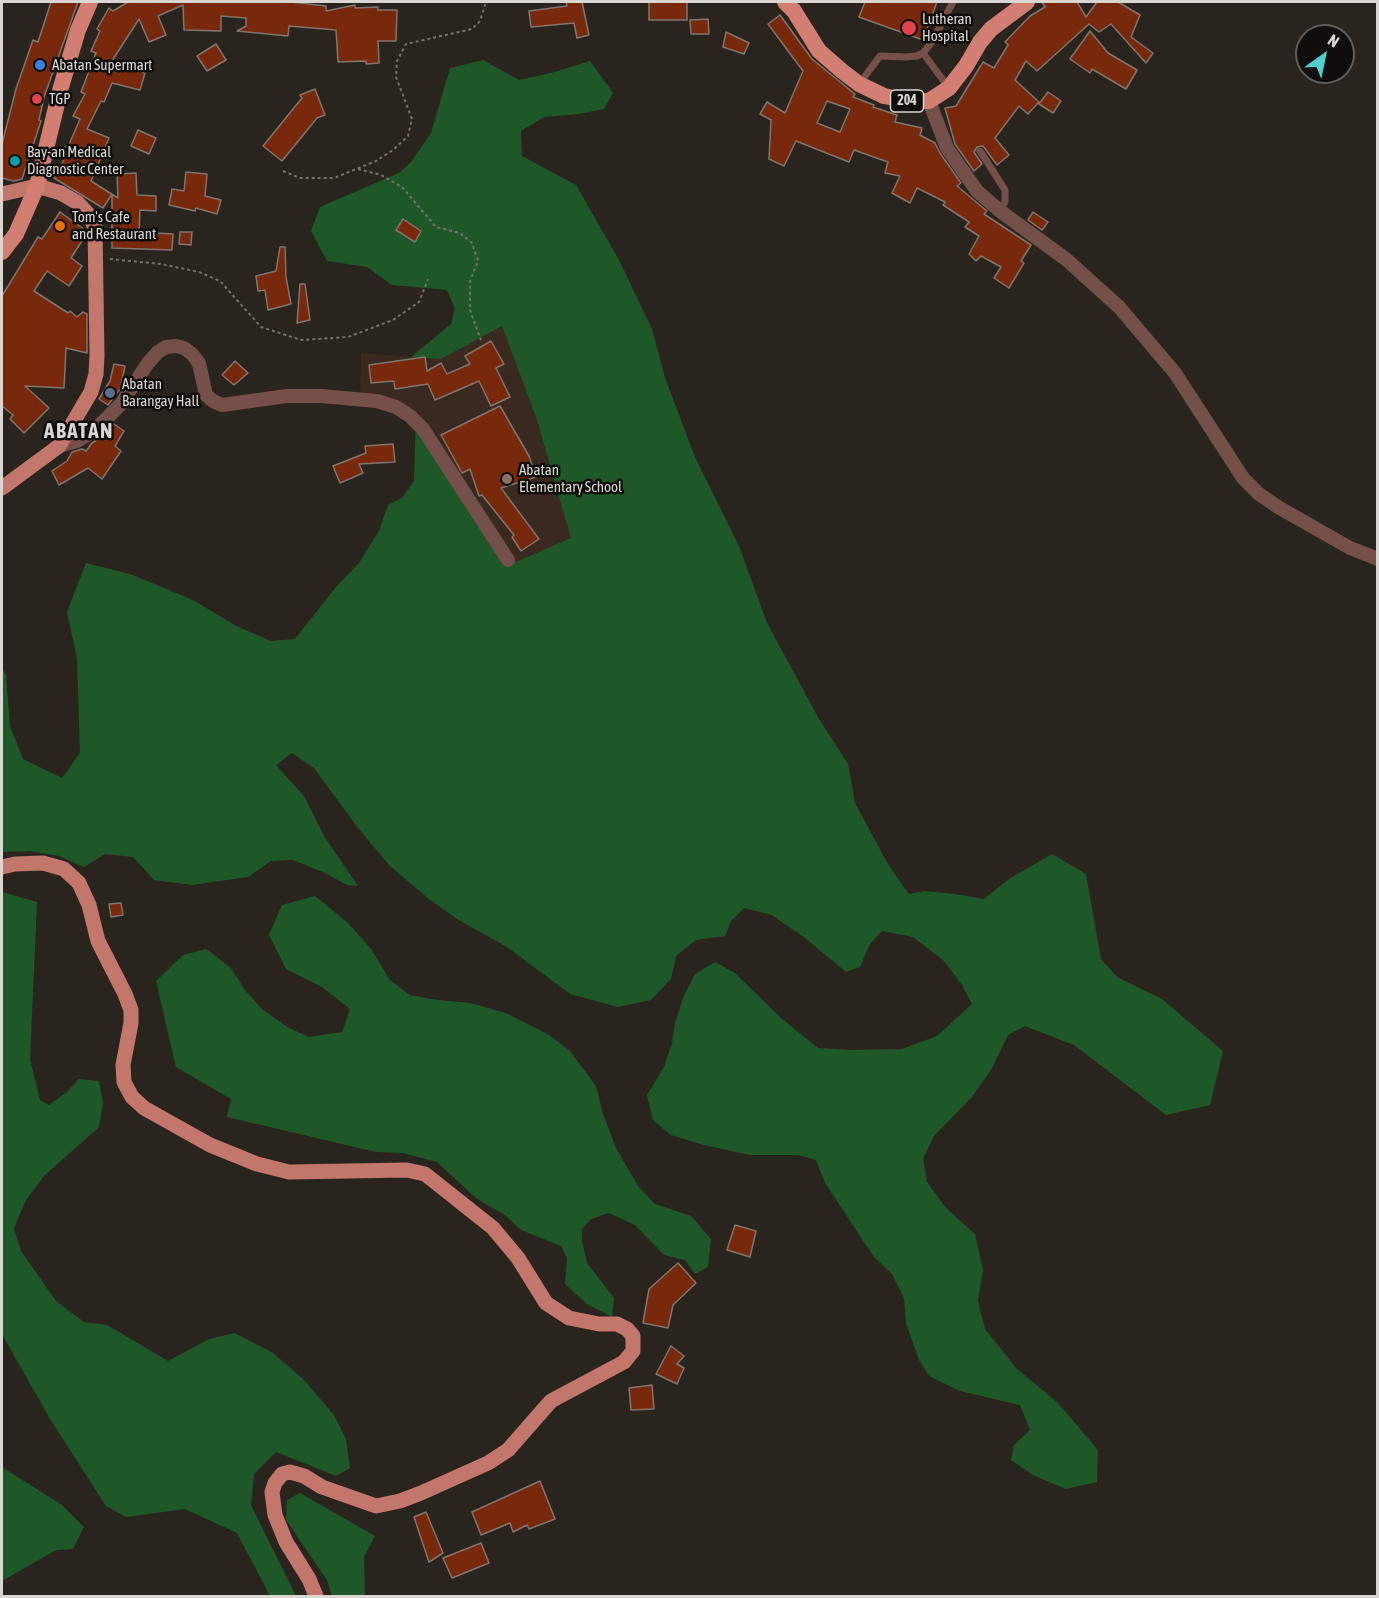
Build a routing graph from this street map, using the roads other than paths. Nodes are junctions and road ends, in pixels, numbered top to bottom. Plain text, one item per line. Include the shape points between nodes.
1 (90, 2) edge
2 (785, 2) edge
3 (953, 2) edge
4 (1027, 2) edge
5 (923, 53) junction
6 (859, 84) junction
7 (948, 88) junction
8 (929, 101) junction
9 (980, 151) dead end
10 (37, 186) junction
11 (2, 194) edge
12 (1000, 211) junction
13 (2, 252) edge
14 (59, 446) junction
15 (2, 488) edge
16 (1377, 559) edge
17 (508, 560) dead end
18 (2, 867) edge
19 (316, 1596) edge

1 - 10 highway via 61,87
2 - 6 highway, 204 via 819,51
3 - 5 lane
4 - 7 highway, 204 via 991,29
5 - 6 lane via 879,56
5 - 7 lane
6 - 8 highway, 204 via 884,96
7 - 8 highway, 204
8 - 12 street via 947,148 961,170
9 - 12 lane via 1005,190
10 - 11 main road
10 - 13 highway via 16,234
10 - 14 main road via 78,203 95,227 96,374 83,408
12 - 16 street via 1067,260 1119,308 1175,373 1243,478 1259,494 1350,548
14 - 15 main road
14 - 17 street via 94,431 121,404 158,352 166,347 184,348 199,363 206,394 222,405 287,396 321,396 377,401 410,416 423,429
18 - 19 main road via 43,863 64,869 79,883 98,941 131,1010 124,1082 132,1098 144,1108 210,1144 257,1164 289,1172 407,1170 425,1174 493,1228 518,1258 546,1303 569,1318 617,1324 633,1336 633,1351 624,1362 551,1401 508,1450 421,1493 376,1506 322,1487 304,1476 282,1474 272,1492 275,1515

